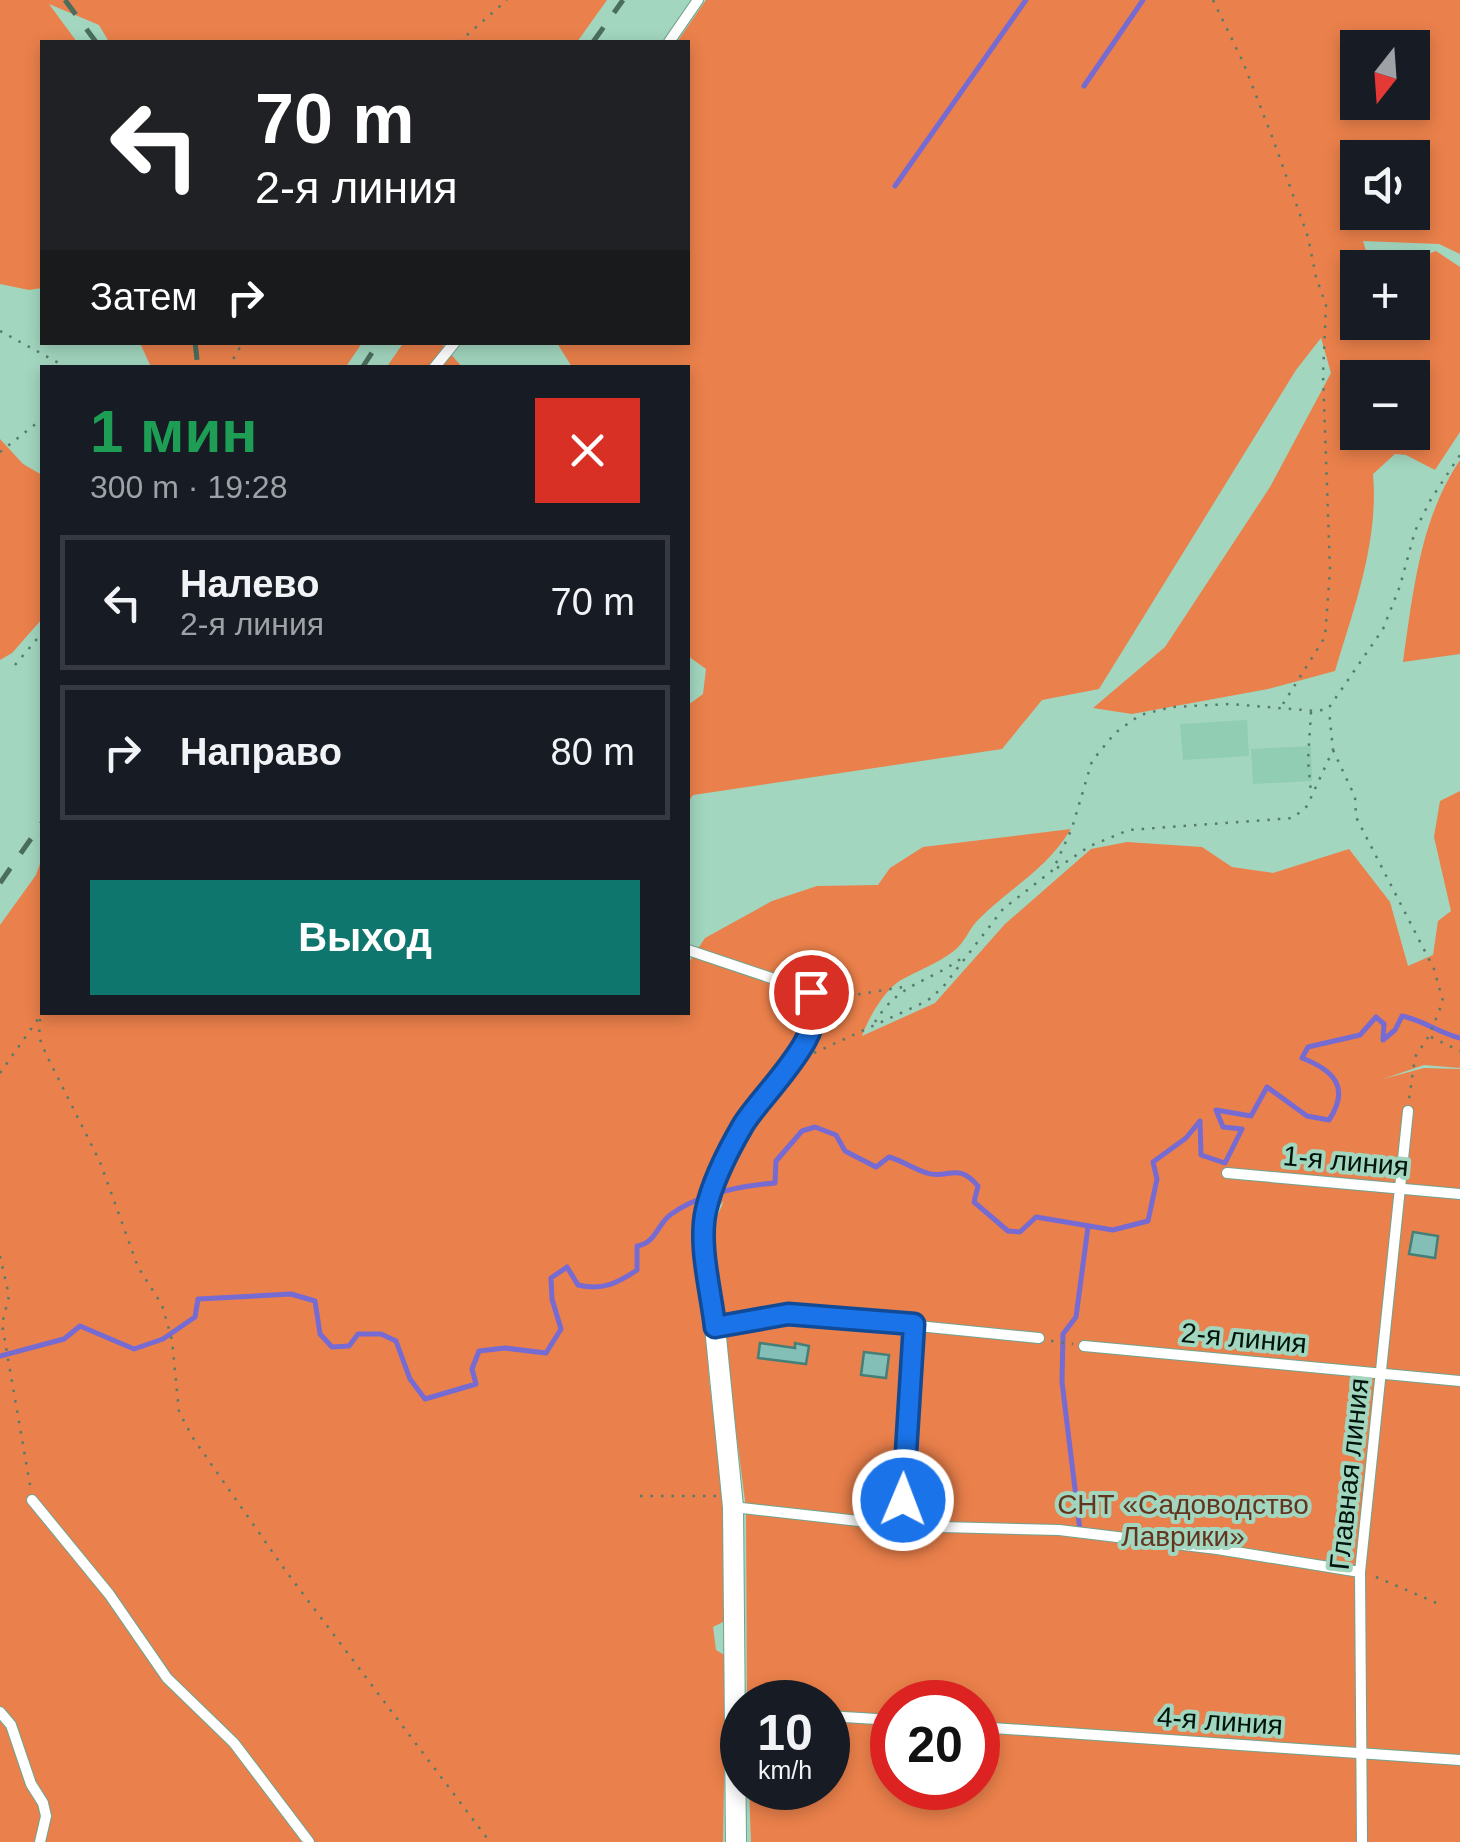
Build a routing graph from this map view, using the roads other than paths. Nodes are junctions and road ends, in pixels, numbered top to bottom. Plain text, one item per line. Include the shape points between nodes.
1 (698, 0) edge
2 (670, 40) edge
3 (452, 345) edge
4 (436, 365) edge
5 (690, 951) edge
6 (1408, 1111) road end
7 (1227, 1173) dead end
8 (1401, 1188) junction
9 (1460, 1194) edge
10 (914, 1324) junction
11 (715, 1327) junction
12 (1039, 1338) dead end
13 (1084, 1346) dead end
14 (1382, 1374) junction
15 (1460, 1382) edge
16 (32, 1500) road end
17 (733, 1501) junction
18 (904, 1526) junction
19 (1360, 1572) junction
20 (737, 1680) edge
21 (0, 1712) edge
22 (1000, 1728) edge
23 (1362, 1754) junction
24 (1460, 1760) edge
25 (736, 1810) edge
26 (40, 1842) edge
27 (309, 1842) edge
28 (736, 1842) edge
29 (1362, 1842) edge

1 - 2 lane
3 - 4 lane
5 - 11 lane via 811,992 814,999 815,1017 792,1064 744,1124 705,1213
6 - 8 lane, Главная линия
7 - 8 lane, 1-я линия
8 - 9 lane, 1-я линия
8 - 14 lane, Главная линия
10 - 11 lane via 788,1314
10 - 12 lane
10 - 18 lane
11 - 17 street
13 - 14 lane, 2-я линия
14 - 15 lane, 2-я линия
14 - 19 lane, Главная линия
16 - 27 lane via 166,1678 234,1743
17 - 18 lane
17 - 20 street
18 - 19 lane via 1059,1530
19 - 23 lane, Главная линия
21 - 26 lane via 43,1803
22 - 23 lane, 4-я линия
23 - 24 lane, 4-я линия
23 - 29 lane, Главная линия
25 - 28 street

